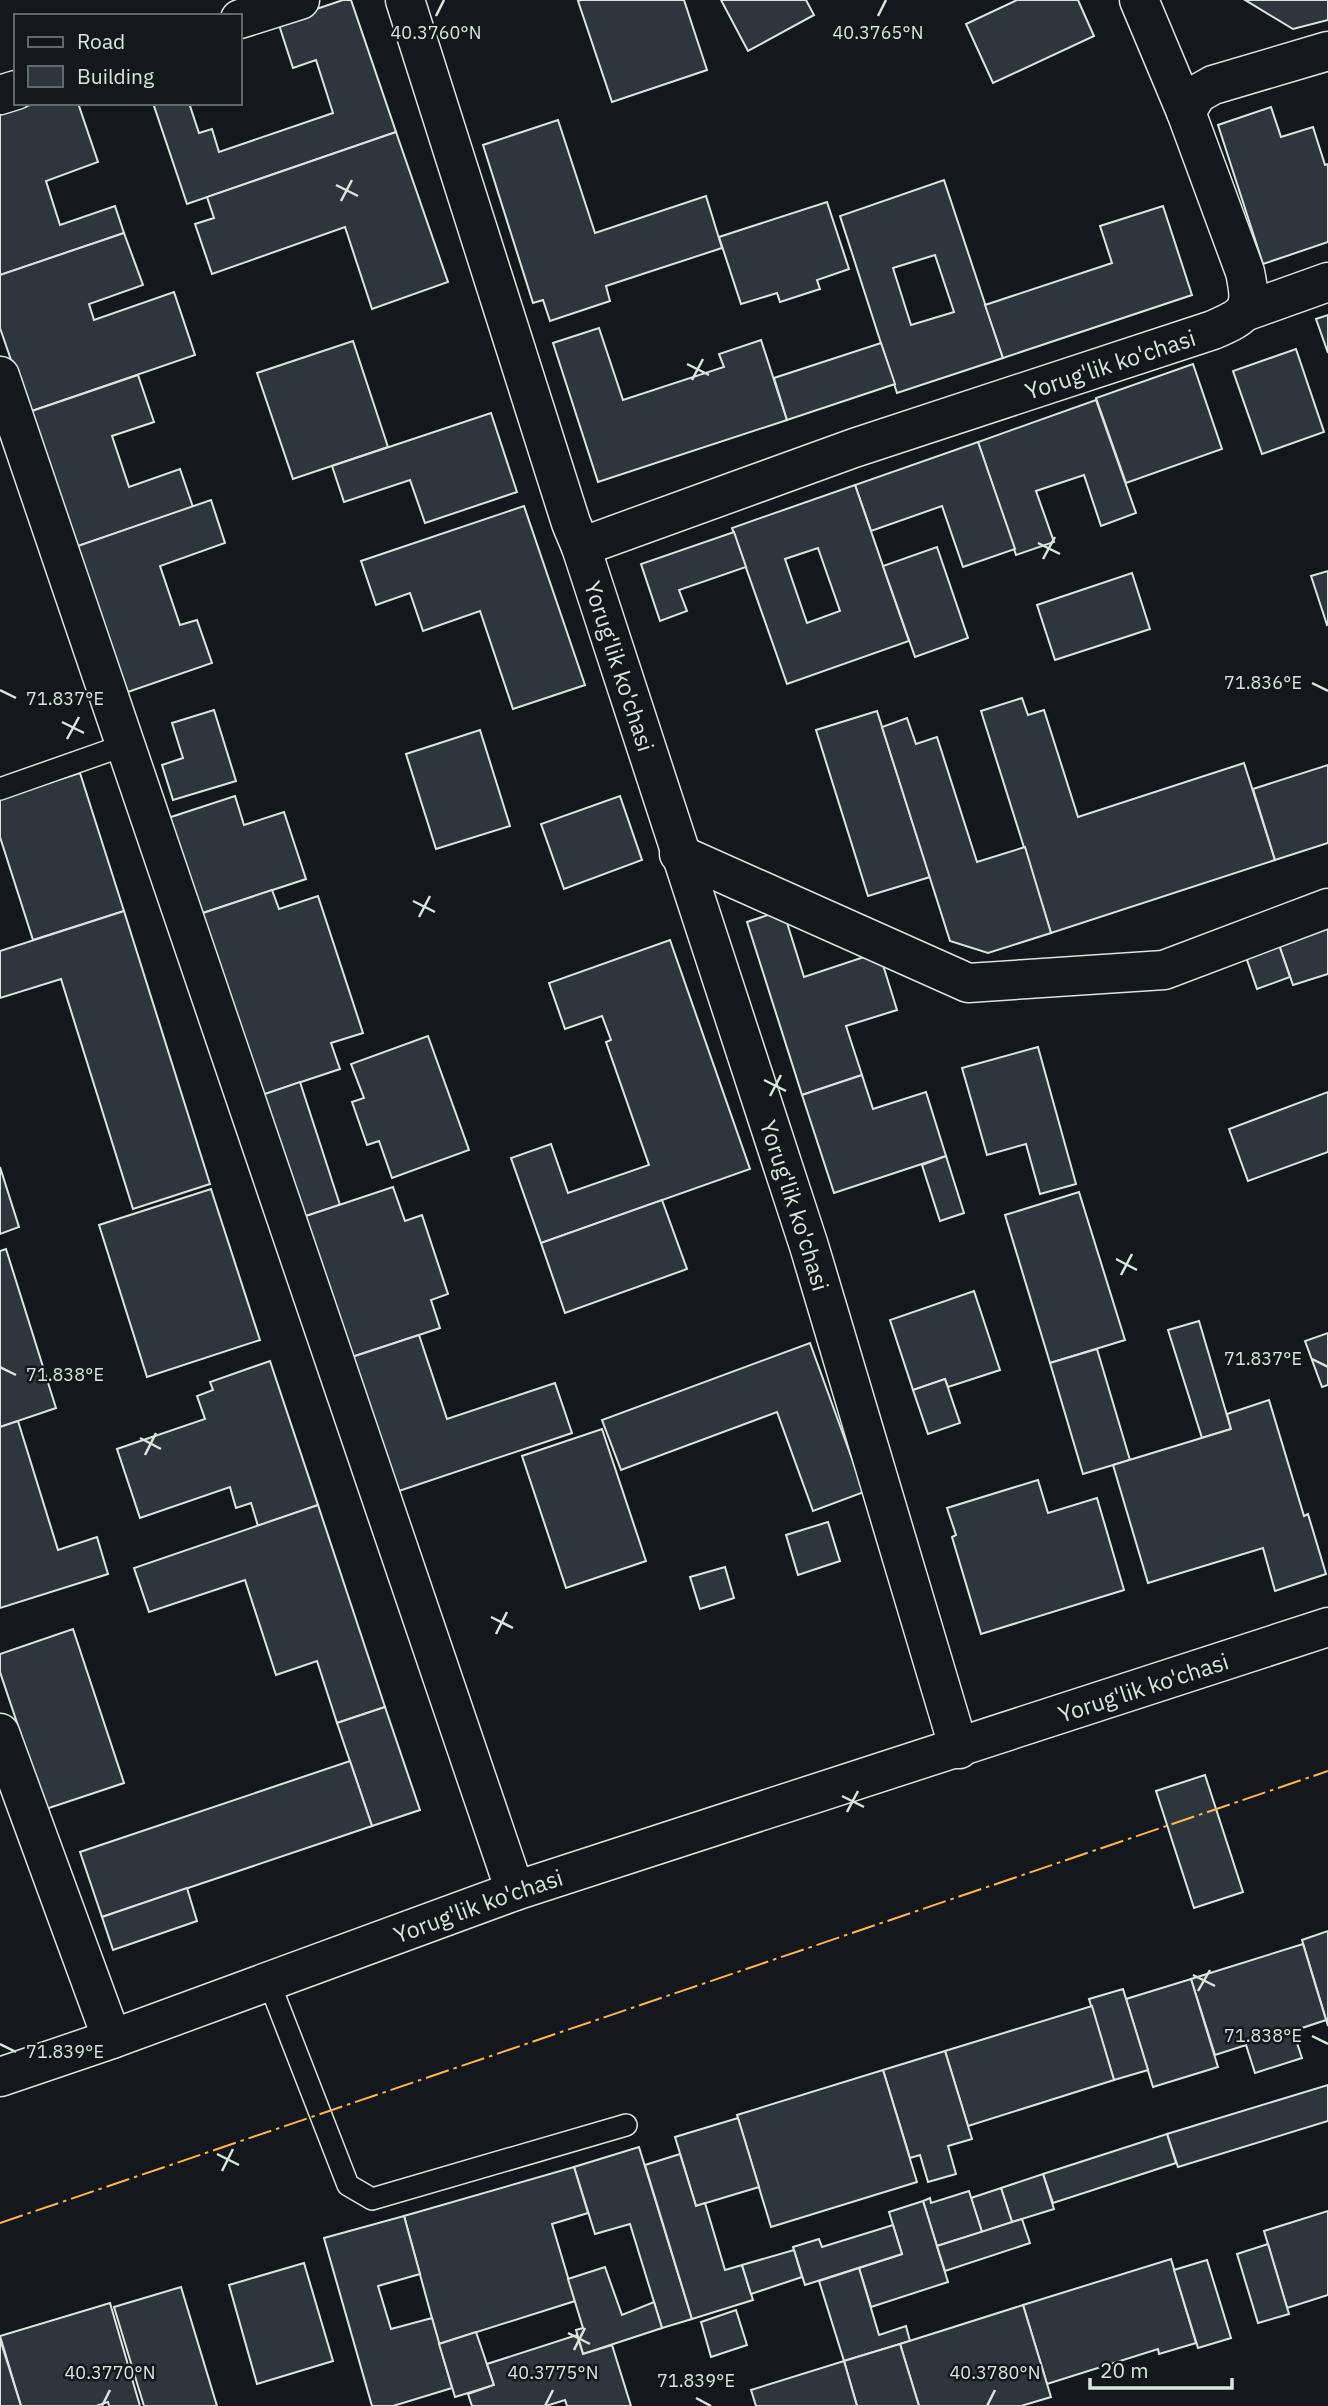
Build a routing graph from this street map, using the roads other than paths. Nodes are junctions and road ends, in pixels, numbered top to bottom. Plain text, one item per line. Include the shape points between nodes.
1 (300, 0) edge
2 (405, 0) edge
3 (1139, 0) edge
4 (242, 18) edge
5 (1328, 51) edge
6 (1186, 112) junction
7 (1328, 282) edge
8 (1244, 312) junction
9 (0, 376) edge
10 (581, 547) junction
11 (125, 745) junction
12 (0, 789) edge
13 (679, 854) junction
14 (1328, 908) edge
15 (1328, 1627) edge
16 (0, 1733) edge
17 (958, 1749) junction
18 (16, 1828) edge
19 (515, 1891) junction
20 (269, 1982) junction
21 (112, 2039) junction
22 (0, 2077) edge
23 (626, 2125) dead end

1 - 4 street
2 - 10 street, Yorug'lik ko'chasi
3 - 6 street
5 - 6 street via 1213,85 1197,94
6 - 8 street via 1245,272 1250,297
7 - 8 street, Yorug'lik ko'chasi
8 - 10 street, Yorug'lik ko'chasi via 1213,330 854,448
9 - 11 street
10 - 13 street, Yorug'lik ko'chasi
11 - 12 lane
11 - 19 street
13 - 14 street via 968,983 1164,970
13 - 17 street, Yorug'lik ko'chasi via 808,1246
15 - 17 street, Yorug'lik ko'chasi
16 - 18 street
17 - 19 street, Yorug'lik ko'chasi
18 - 21 street
19 - 20 street, Yorug'lik ko'chasi
20 - 21 street, Yorug'lik ko'chasi
20 - 23 lane via 348,2185 372,2199
21 - 22 street, Yorug'lik ko'chasi

